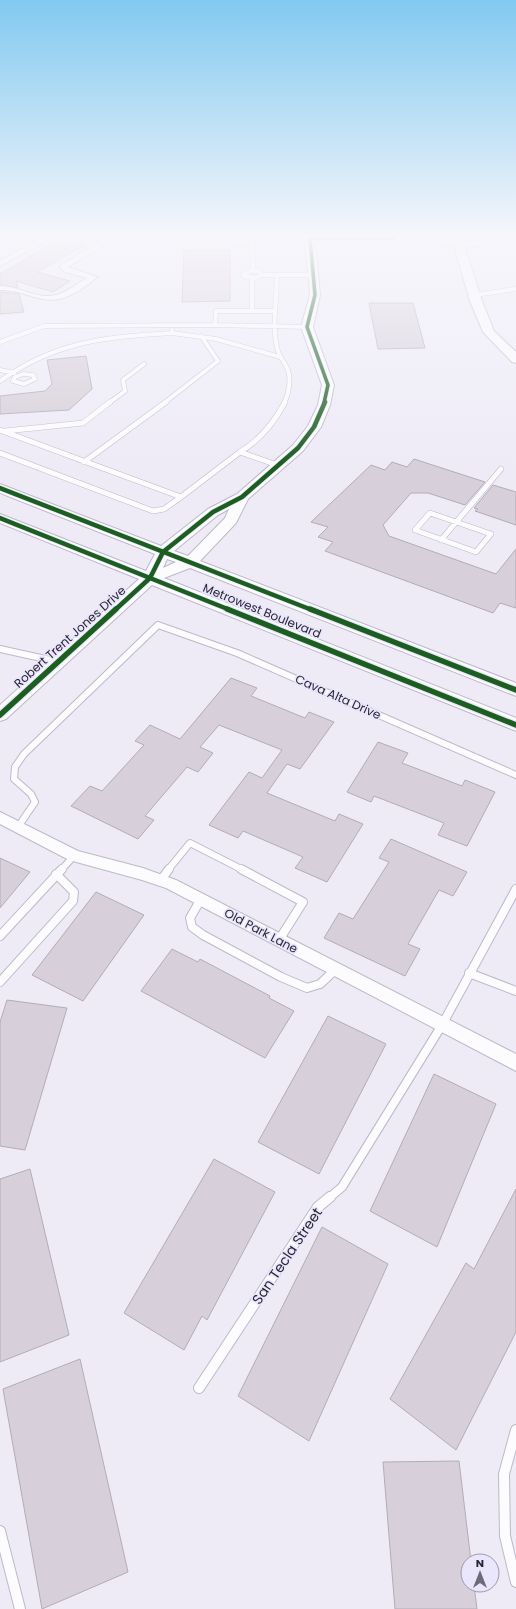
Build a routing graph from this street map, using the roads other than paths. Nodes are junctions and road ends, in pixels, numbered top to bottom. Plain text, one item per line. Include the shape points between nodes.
1 (216, 313) edge
2 (275, 313) edge
3 (310, 313) edge
4 (481, 313) edge
5 (215, 325) junction
6 (172, 326) junction
7 (274, 326) junction
8 (307, 327) junction
9 (172, 333) junction
10 (201, 336) junction
11 (0, 342) edge
12 (280, 357) junction
13 (516, 359) edge
14 (144, 364) dead end
15 (0, 370) edge
16 (10, 372) junction
17 (20, 374) dead end
18 (0, 380) edge
19 (2, 431) edge
20 (240, 452) junction
21 (0, 453) edge
22 (84, 462) junction
23 (277, 465) junction
24 (501, 469) dead end
25 (0, 488) edge
26 (181, 497) junction
27 (242, 497) junction
28 (0, 518) edge
29 (457, 522) junction
30 (441, 540) junction
31 (163, 552) junction
32 (190, 562) junction
33 (150, 578) junction
34 (0, 649) edge
35 (59, 662) junction
36 (516, 690) edge
37 (0, 715) edge
38 (516, 725) edge
39 (516, 775) edge
40 (0, 817) edge
41 (18, 827) junction
42 (74, 856) junction
43 (56, 874) junction
44 (161, 880) junction
45 (516, 889) edge
46 (201, 899) junction
47 (0, 936) edge
48 (279, 940) junction
49 (336, 970) junction
50 (469, 973) junction
51 (0, 982) edge
52 (516, 991) edge
53 (442, 1025) junction
54 (516, 1062) edge
55 (199, 1388) dead end
56 (516, 1430) edge
57 (0, 1531) edge
58 (516, 1582) edge
59 (20, 1609) edge

1 - 5 lane
2 - 7 lane
3 - 8 street
4 - 13 street via 489,332
5 - 6 lane
5 - 7 lane
6 - 9 lane
6 - 11 lane via 44,326
7 - 8 lane
7 - 12 lane
8 - 23 street via 328,385 324,406 313,428 298,448
9 - 10 lane
9 - 16 lane via 124,335 83,343 29,362
10 - 12 lane
10 - 22 lane via 218,361
12 - 20 lane via 288,370 287,398 274,422 250,446
14 - 19 lane via 123,380 125,392 83,423
15 - 16 lane
16 - 17 lane
16 - 18 lane
19 - 22 lane
20 - 23 lane
20 - 26 lane
21 - 26 lane via 153,511 164,509
22 - 26 lane
23 - 27 street
24 - 29 lane
25 - 31 street, Metrowest Boulevard
27 - 31 street via 213,512
27 - 32 street via 231,520
28 - 33 street, Metrowest Boulevard
29 - 30 lane
29 - 30 lane via 430,513 414,530
29 - 30 lane via 491,534 476,552
31 - 32 street, Metrowest Boulevard
31 - 33 street, Robert Trent Jones Drive
32 - 33 street, Robert Trent Jones Drive
32 - 36 street, Metrowest Boulevard
33 - 35 street, Robert Trent Jones Drive
33 - 38 street, Metrowest Boulevard
34 - 35 lane
35 - 37 street, Robert Trent Jones Drive
39 - 41 lane, Cava Alta Drive via 237,653 158,625 24,754 15,767 14,779 31,794 35,802
40 - 41 street, Old Park Lane
41 - 42 street, Old Park Lane
42 - 43 lane
42 - 44 street, Old Park Lane
43 - 47 lane
43 - 51 lane via 74,892 73,901
44 - 46 street, Old Park Lane
44 - 48 lane via 190,843 246,870 303,902
45 - 50 lane, San Tecla Street
46 - 48 street, Old Park Lane
46 - 49 lane via 190,918 192,927 281,977 307,988 315,987
48 - 49 street, Old Park Lane
49 - 53 street, Old Park Lane
50 - 52 lane
50 - 53 lane, San Tecla Street
53 - 54 street, Old Park Lane
53 - 55 lane, San Tecla Street via 342,1187 318,1207
56 - 58 lane via 504,1474 505,1536
57 - 59 lane

